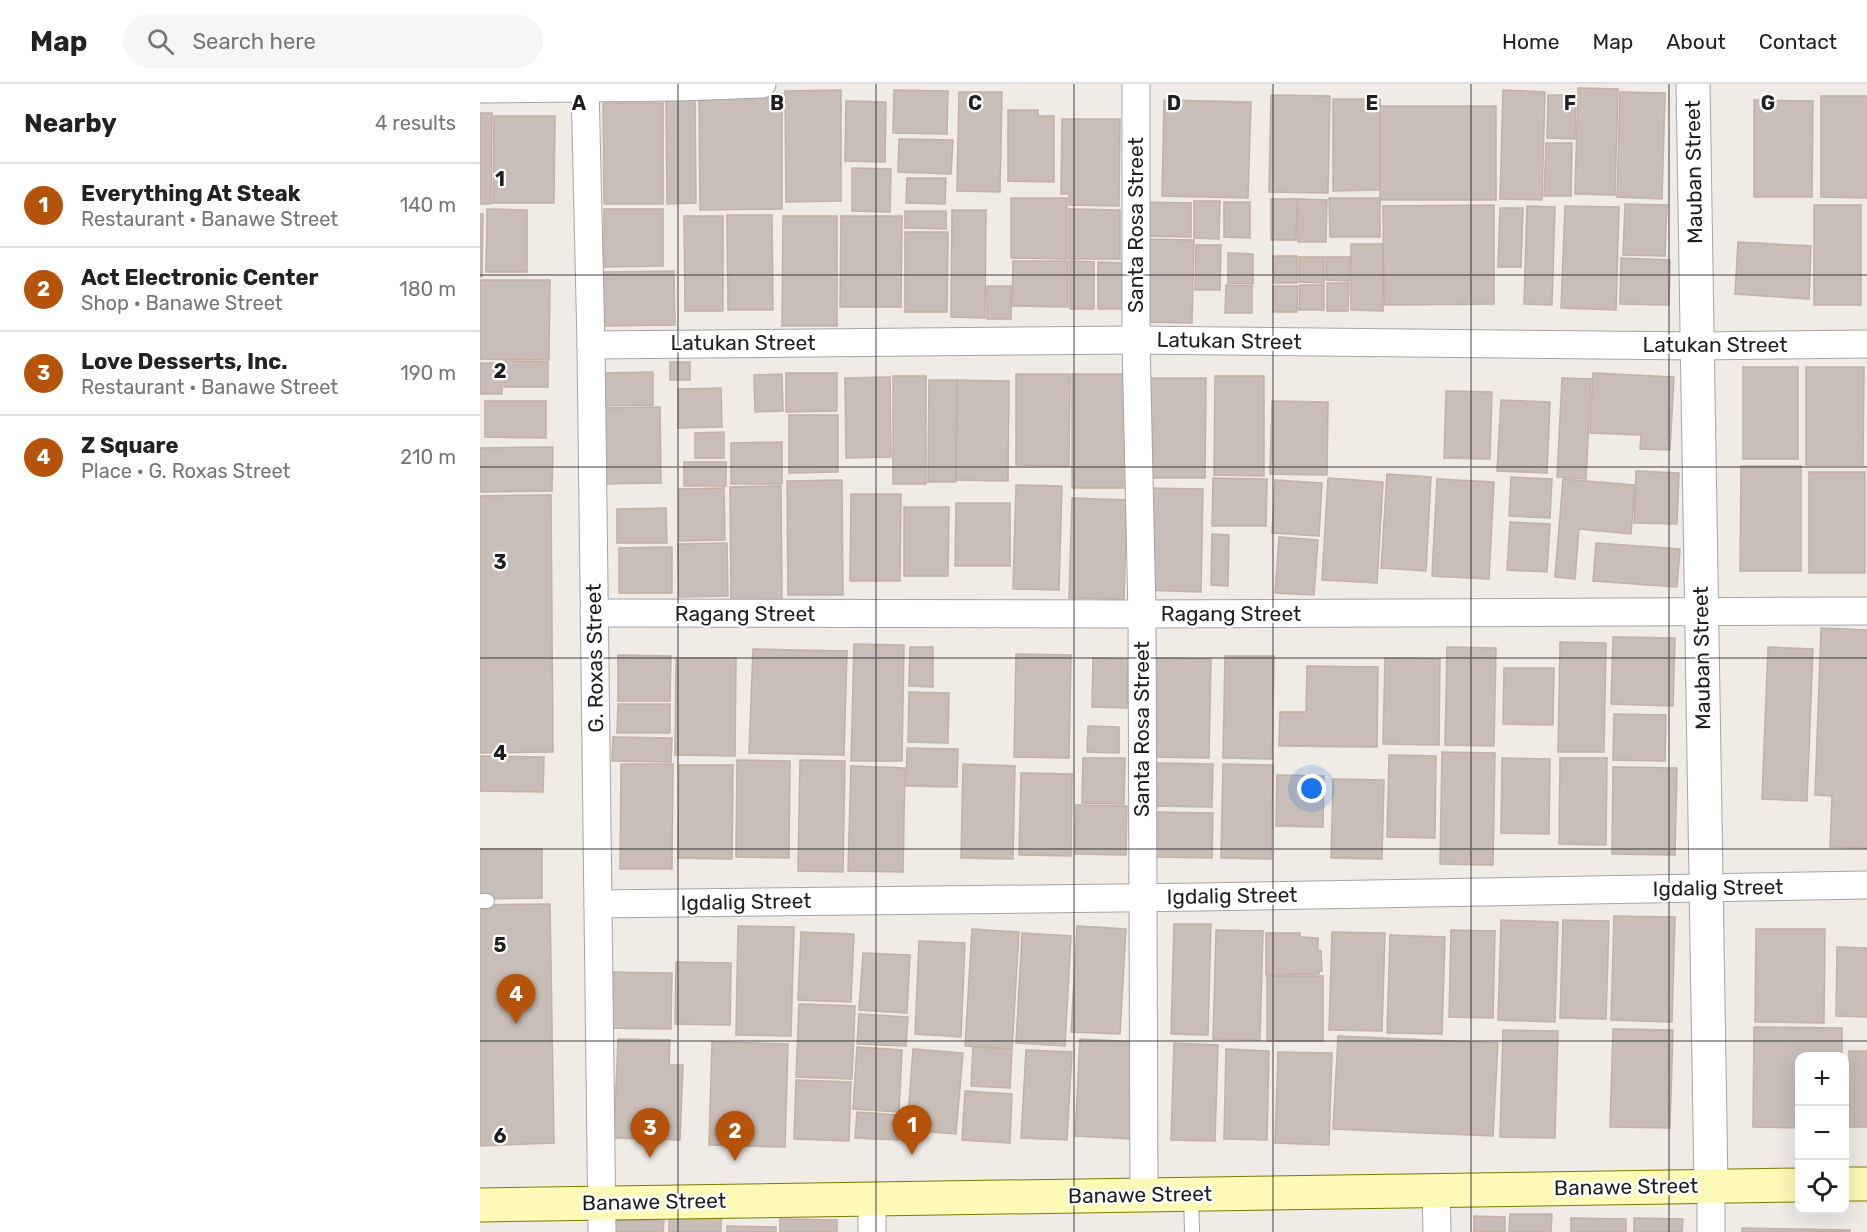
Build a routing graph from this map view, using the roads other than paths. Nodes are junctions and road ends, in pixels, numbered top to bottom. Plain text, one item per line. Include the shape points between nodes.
1 (762, 84) edge
2 (1136, 84) edge
3 (1693, 84) edge
4 (585, 86) edge
5 (680, 86) edge
6 (480, 89) edge
7 (1136, 340) junction
8 (1867, 344) edge
9 (591, 345) junction
10 (1697, 346) junction
11 (1867, 611) edge
12 (1701, 612) junction
13 (594, 613) junction
14 (1142, 614) junction
15 (1867, 885) edge
16 (1706, 889) junction
17 (1143, 897) junction
18 (598, 904) junction
19 (1849, 1184) edge
20 (1867, 1184) edge
21 (1795, 1185) edge
22 (1711, 1186) junction
23 (1436, 1190) junction
24 (1191, 1194) junction
25 (1144, 1195) junction
26 (872, 1199) junction
27 (480, 1205) edge
28 (602, 1218) edge
29 (872, 1232) edge
30 (1192, 1232) edge
31 (1437, 1232) edge
32 (1711, 1232) edge

1 - 5 street
2 - 7 street, Santa Rosa Street
3 - 10 street, Mauban Street
4 - 5 street
4 - 6 street
4 - 9 street, G. Roxas Street
7 - 9 street, Latukan Street
7 - 10 street, Latukan Street
7 - 14 street, Santa Rosa Street
8 - 10 street, Latukan Street
9 - 13 street, G. Roxas Street
10 - 12 street, Mauban Street
11 - 12 street, Ragang Street
12 - 14 street, Ragang Street
12 - 16 street, Mauban Street
13 - 14 street, Ragang Street
13 - 18 street, G. Roxas Street
14 - 17 street, Santa Rosa Street
15 - 16 street, Igdalig Street
16 - 17 street, Igdalig Street
16 - 22 street, Mauban Street
17 - 18 street, Igdalig Street
17 - 25 street, Santa Rosa Street
18 - 28 street, G. Roxas Street
19 - 20 main road
21 - 22 main road, Banawe Street
22 - 23 main road, Banawe Street
22 - 32 street, Mauban Street
23 - 24 main road, Banawe Street
23 - 31 street
24 - 25 main road, Banawe Street
24 - 30 lane
25 - 26 main road, Banawe Street
26 - 28 main road, Banawe Street
26 - 29 street
27 - 28 main road, Banawe Street

